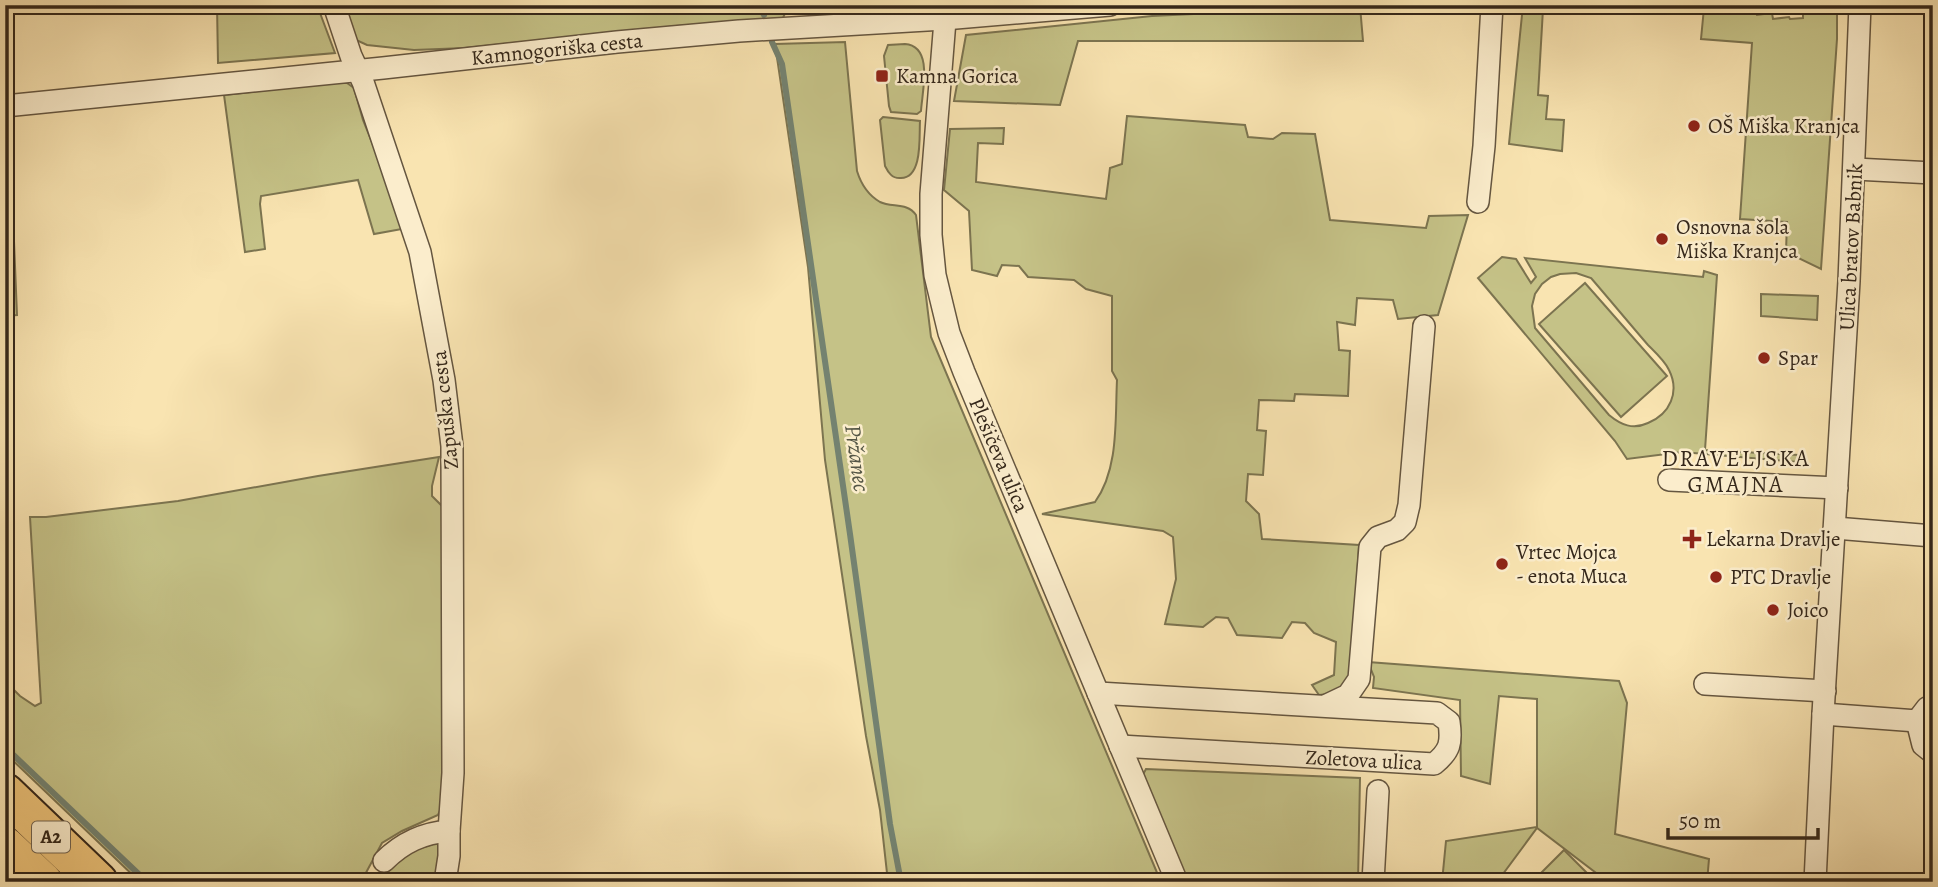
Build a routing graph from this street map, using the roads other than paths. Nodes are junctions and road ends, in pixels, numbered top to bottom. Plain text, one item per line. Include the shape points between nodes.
1 (334, 5) edge
2 (1110, 5) edge
3 (1492, 5) edge
4 (1860, 5) edge
5 (946, 12) edge
6 (358, 70) junction
7 (5, 106) edge
8 (1855, 169) junction
9 (1933, 173) edge
10 (1478, 202) dead end
11 (1424, 326) dead end
12 (1669, 480) dead end
13 (1837, 488) junction
14 (1835, 528) junction
15 (1933, 536) edge
16 (1706, 684) dead end
17 (1825, 691) junction
18 (1098, 692) junction
19 (1327, 705) junction
20 (1933, 705) edge
21 (1823, 714) junction
22 (1917, 721) junction
23 (1120, 746) junction
24 (1933, 753) edge
25 (1378, 792) dead end
26 (5, 793) edge
27 (449, 831) junction
28 (5, 846) edge
29 (384, 860) dead end
30 (43, 882) edge
31 (98, 882) edge
32 (445, 882) edge
33 (1177, 882) edge
34 (1373, 882) edge
35 (1815, 882) edge

1 - 6 street, Zapuška cesta
2 - 5 street, Kamnogoriška cesta
3 - 10 street
4 - 8 street, Ulica bratov Babnik
5 - 6 street, Kamnogoriška cesta
5 - 18 street, Plešičeva ulica via 931,194 935,275 964,372
6 - 7 street, Kamnogoriška cesta
6 - 27 street, Zapuška cesta via 420,252 444,380 452,459 453,773
8 - 9 street
8 - 13 street, Ulica bratov Babnik
11 - 19 street via 1405,522 1370,547 1359,679 1348,695
12 - 13 street
13 - 14 street, Ulica bratov Babnik
14 - 15 street
14 - 17 street, Ulica bratov Babnik
16 - 17 street
17 - 21 street, Ulica bratov Babnik
18 - 19 street, Zoletova ulica
18 - 23 street, Plešičeva ulica
19 - 23 street, Zoletova ulica via 1437,713 1449,722 1452,739 1445,755 1434,764
20 - 22 street
21 - 22 street
21 - 35 street, Ulica bratov Babnik
22 - 24 street via 1923,745
23 - 33 street, Plešičeva ulica
25 - 34 street
26 - 31 highway, A2
27 - 29 street via 414,838
27 - 32 street, Zapuška cesta
28 - 30 highway, A2

